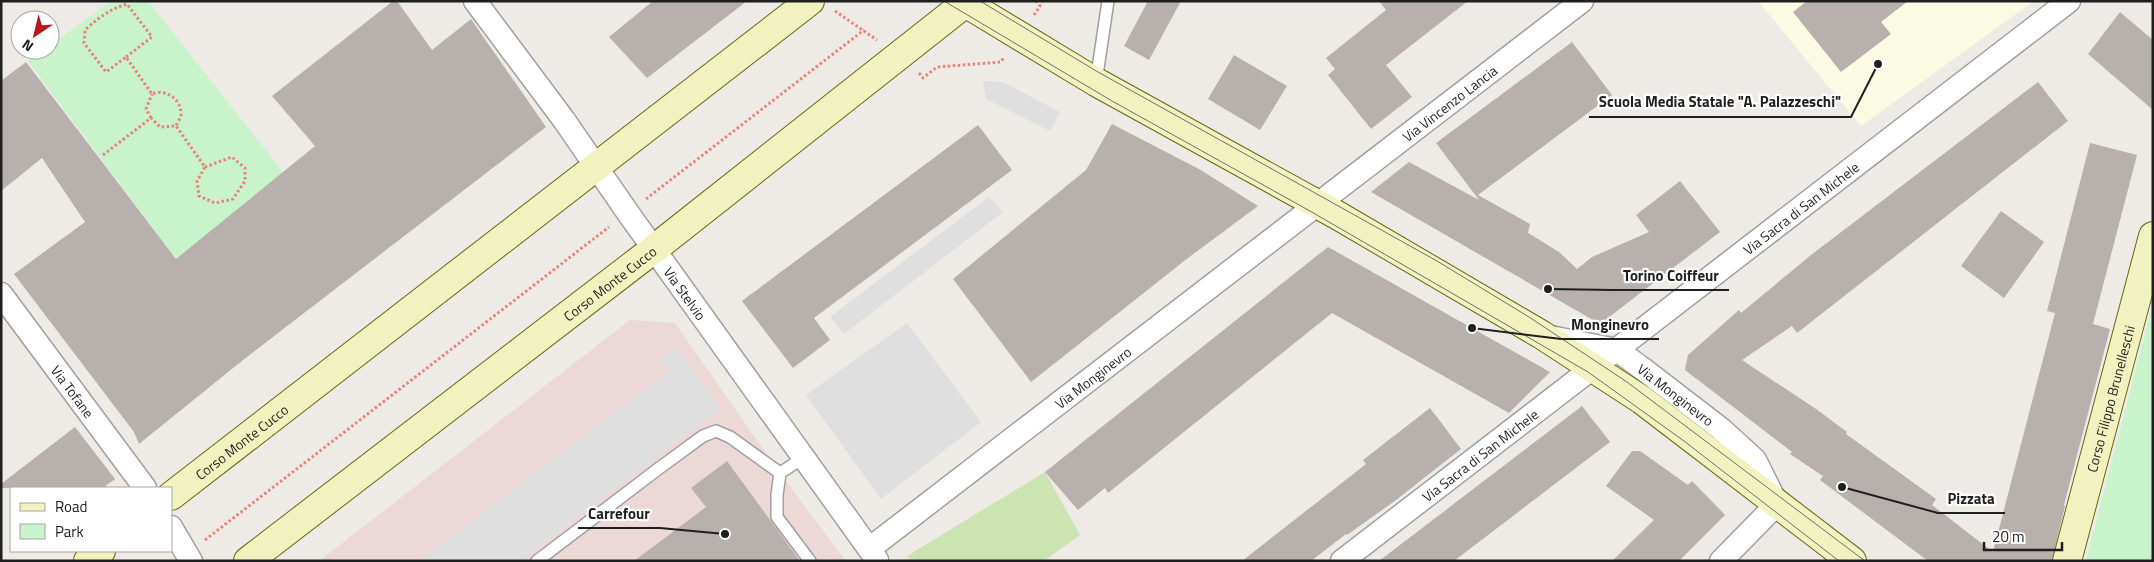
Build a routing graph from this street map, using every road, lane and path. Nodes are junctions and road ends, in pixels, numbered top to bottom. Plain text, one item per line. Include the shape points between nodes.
1 (475, 1) edge
2 (810, 1) edge
3 (1108, 1) edge
4 (1582, 1) edge
5 (2069, 1) edge
6 (965, 2) edge
7 (864, 30) dead end
8 (126, 57) junction
9 (1096, 82) junction
10 (152, 94) junction
11 (151, 118) junction
12 (176, 126) junction
13 (103, 155) dead end
14 (205, 166) junction
15 (597, 167) junction
16 (1318, 205) junction
17 (628, 213) junction
18 (2153, 236) edge
19 (654, 249) junction
20 (1, 294) edge
21 (1542, 335) junction
22 (1617, 350) junction
23 (1594, 368) junction
24 (803, 458) junction
25 (780, 472) junction
26 (144, 487) edge
27 (172, 495) edge
28 (1777, 504) junction
29 (172, 529) edge
30 (100, 552) edge
31 (873, 555) edge
32 (190, 557) edge
33 (1847, 559) edge
34 (88, 561) edge
35 (248, 561) edge
36 (537, 561) edge
37 (810, 561) edge
38 (1342, 561) edge
39 (1721, 561) edge
40 (2067, 561) edge

1 - 15 street, Via Stelvio
2 - 15 street, Corso Monte Cucco
3 - 9 lane
4 - 16 street, Via Vincenzo Lancia
5 - 22 street, Via Sacra di San Michele
6 - 9 street, Via Monginevro
6 - 19 street, Corso Monte Cucco
7 - 17 path
8 - 8 path via 106,72 84,43 85,30 97,18 127,4 152,37
8 - 10 path
9 - 16 street, Via Monginevro
10 - 11 path via 146,109
10 - 12 path via 169,94 178,102 181,115
11 - 12 path via 160,127
11 - 13 path
12 - 14 path
14 - 14 path via 197,181 199,196 215,203 233,199 246,181 245,168 232,157
15 - 17 street, Via Stelvio
15 - 27 street, Corso Monte Cucco
16 - 21 street, Via Monginevro
16 - 31 street, Via Monginevro
17 - 19 street, Via Stelvio
17 - 32 path
18 - 40 street, Corso Filippo Brunelleschi
19 - 24 street, Via Stelvio
19 - 35 street, Corso Monte Cucco
20 - 26 street, Via Tofane
21 - 22 street, Via Monginevro
21 - 23 street, Via Monginevro
22 - 23 street, Via Sacra di San Michele
22 - 28 street, Via Monginevro via 1721,429 1755,460
23 - 28 street, Via Monginevro via 1642,400
23 - 38 street, Via Sacra di San Michele
24 - 25 lane
24 - 31 street, Via Stelvio
25 - 36 lane via 730,436 716,431 703,436
25 - 37 lane via 777,516
28 - 33 street, Via Monginevro
28 - 39 street
29 - 32 street
30 - 34 street

